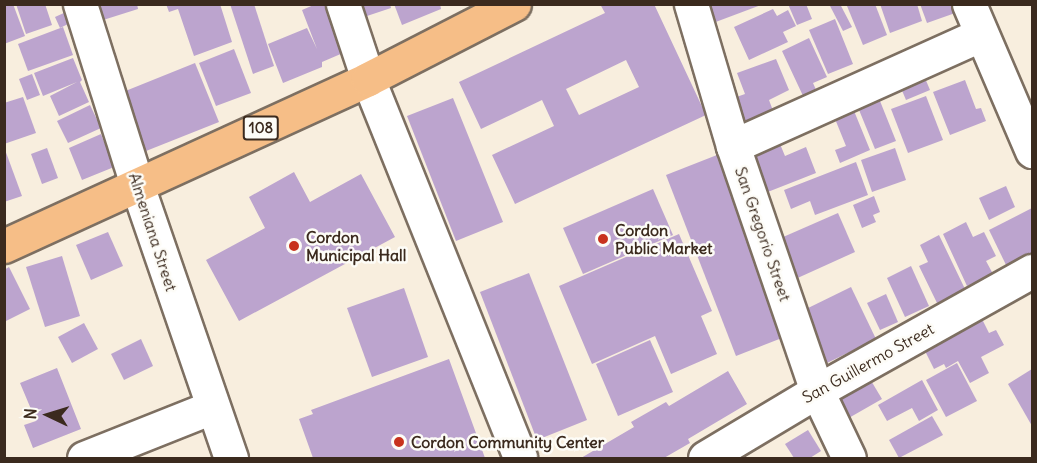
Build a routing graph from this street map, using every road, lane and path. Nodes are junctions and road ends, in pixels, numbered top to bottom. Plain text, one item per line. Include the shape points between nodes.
1 (80, 4) edge
2 (343, 4) edge
3 (514, 4) edge
4 (691, 4) edge
5 (969, 4) edge
6 (980, 35) junction
7 (368, 79) junction
8 (733, 146) junction
9 (1032, 151) edge
10 (137, 185) junction
11 (4, 246) edge
12 (1032, 271) edge
13 (817, 391) junction
14 (212, 407) junction
15 (84, 459) edge
16 (231, 459) edge
17 (520, 459) edge
18 (705, 459) edge
19 (849, 459) edge

1 - 10 street, Almeniana Street
2 - 7 street
3 - 7 main road, 108
4 - 8 street, San Gregorio Street
5 - 6 street
6 - 8 street
6 - 9 street
7 - 10 main road, 108
7 - 17 street
8 - 13 street, San Gregorio Street
10 - 11 main road, 108
10 - 14 street, Almeniana Street
12 - 13 street, San Guillermo Street
13 - 18 street, San Guillermo Street
13 - 19 street, San Gregorio Street
14 - 15 street
14 - 16 street, Almeniana Street

